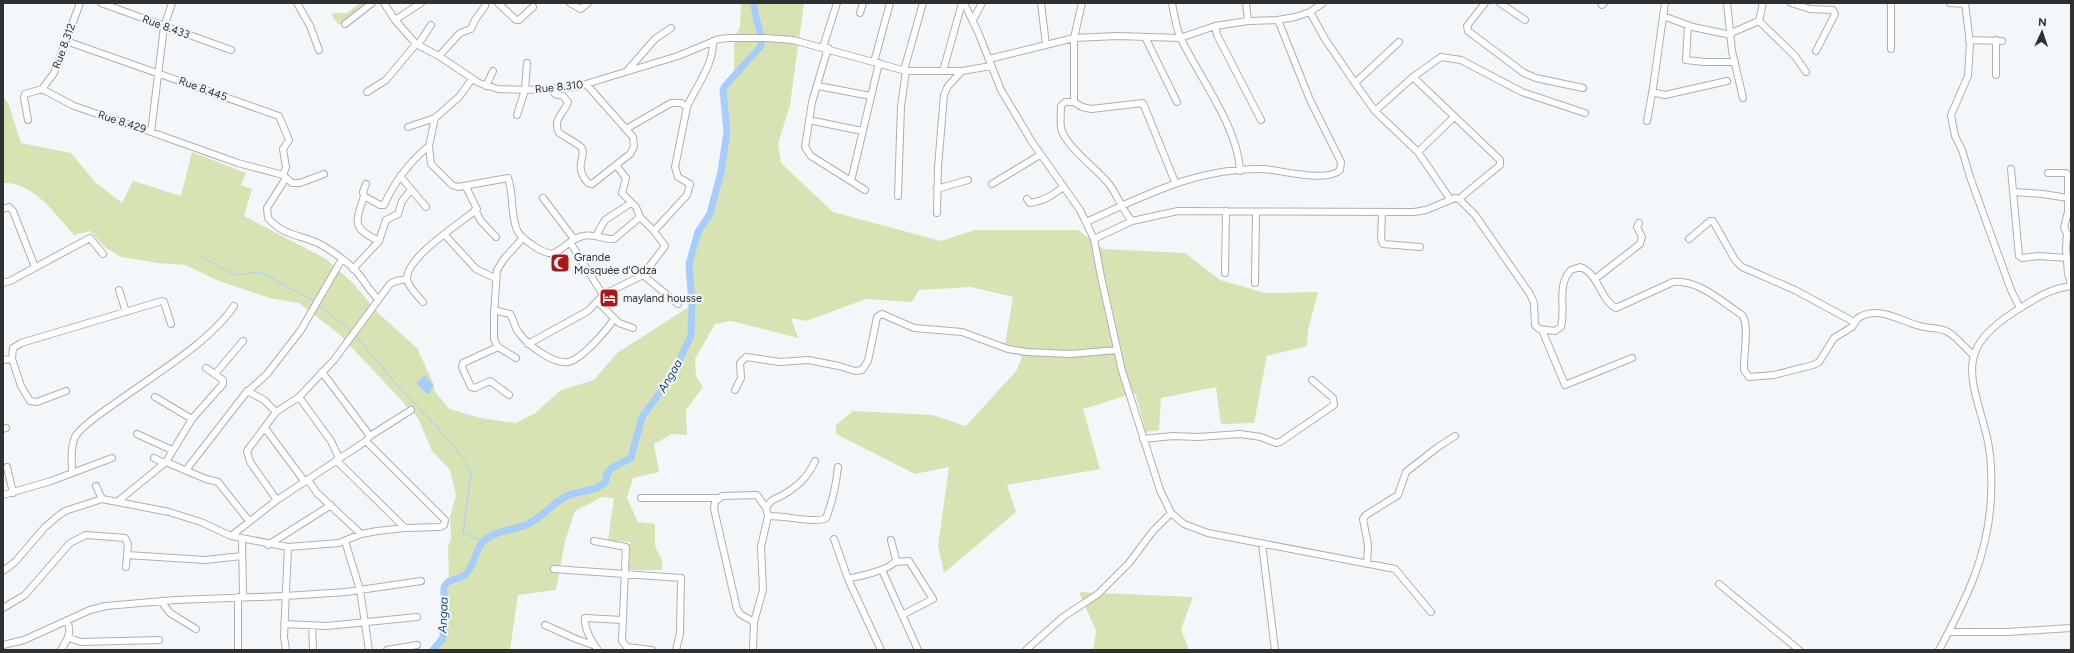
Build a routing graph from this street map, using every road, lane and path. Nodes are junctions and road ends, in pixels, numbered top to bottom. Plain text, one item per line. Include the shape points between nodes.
1 (80, 3) edge
2 (101, 3) edge
3 (172, 3) edge
4 (297, 3) edge
5 (372, 3) edge
6 (384, 3) edge
7 (421, 3) edge
8 (498, 3) edge
9 (570, 3) edge
10 (588, 3) edge
11 (837, 3) edge
12 (863, 3) edge
13 (890, 3) edge
14 (923, 3) edge
15 (963, 3) edge
16 (982, 3) edge
17 (1041, 3) edge
18 (1082, 3) edge
19 (1172, 3) edge
20 (1246, 3) edge
21 (1323, 3) edge
22 (1486, 3) edge
23 (1500, 3) edge
24 (1665, 3) edge
25 (1727, 3) edge
26 (1763, 3) edge
27 (1791, 3) edge
28 (1890, 3) edge
29 (1950, 3) edge
30 (1965, 3) edge
31 (485, 4) edge
32 (533, 7) dead end
33 (1310, 12) junction
34 (860, 13) dead end
35 (1663, 16) junction
36 (395, 20) junction
37 (973, 20) junction
38 (1278, 20) junction
39 (1525, 20) dead end
40 (1248, 21) junction
41 (1759, 21) junction
42 (345, 24) dead end
43 (431, 25) dead end
44 (1688, 25) junction
45 (1215, 26) junction
46 (164, 27) junction
47 (671, 28) dead end
48 (1731, 34) junction
49 (1145, 37) junction
50 (1074, 38) junction
51 (1180, 38) junction
52 (1969, 40) junction
53 (66, 41) junction
54 (713, 41) junction
55 (1400, 42) dead end
56 (417, 44) junction
57 (1046, 45) junction
58 (825, 48) junction
59 (1890, 48) dead end
60 (231, 50) dead end
61 (319, 50) dead end
62 (1816, 51) dead end
63 (439, 56) junction
64 (989, 59) junction
65 (876, 62) junction
66 (1735, 62) junction
67 (527, 63) dead end
68 (991, 66) junction
69 (944, 70) junction
70 (962, 70) junction
71 (493, 71) dead end
72 (627, 71) junction
73 (905, 71) junction
74 (1806, 72) dead end
75 (159, 75) junction
76 (1996, 75) dead end
77 (1413, 77) junction
78 (472, 79) junction
79 (1727, 81) dead end
80 (1355, 83) junction
81 (587, 85) junction
82 (486, 86) junction
83 (818, 86) junction
84 (1583, 88) dead end
85 (42, 89) junction
86 (553, 89) junction
87 (524, 90) junction
88 (367, 92) dead end
89 (1652, 92) junction
90 (871, 96) junction
91 (1743, 98) dead end
92 (1074, 102) junction
93 (1177, 102) dead end
94 (687, 107) junction
95 (1375, 111) junction
96 (1585, 113) dead end
97 (517, 115) dead end
98 (1454, 117) junction
99 (435, 118) junction
100 (28, 120) dead end
101 (809, 120) junction
102 (1261, 120) dead end
103 (1647, 121) dead end
104 (408, 127) dead end
105 (626, 129) junction
106 (862, 131) junction
107 (151, 132) junction
108 (429, 146) junction
109 (1418, 152) junction
110 (1040, 155) junction
111 (616, 165) junction
112 (2011, 169) dead end
113 (1240, 171) junction
114 (2048, 172) dead end
115 (324, 174) dead end
116 (284, 176) junction
117 (400, 176) junction
118 (968, 180) dead end
119 (850, 181) junction
120 (1175, 182) junction
121 (366, 184) dead end
122 (992, 184) dead end
123 (1063, 186) junction
124 (466, 187) junction
125 (937, 189) junction
126 (411, 190) junction
127 (865, 190) dead end
128 (2014, 192) junction
129 (364, 196) junction
130 (898, 196) dead end
131 (543, 198) dead end
132 (1027, 198) dead end
133 (1450, 198) junction
134 (2068, 198) junction
135 (1459, 199) junction
136 (631, 203) junction
137 (1122, 206) junction
138 (426, 207) dead end
139 (3, 209) edge
140 (475, 210) junction
141 (1226, 211) junction
142 (937, 212) dead end
143 (1256, 212) junction
144 (1382, 213) junction
145 (640, 217) junction
146 (1132, 221) junction
147 (1086, 222) junction
148 (1639, 223) dead end
149 (654, 231) junction
150 (445, 235) junction
151 (596, 236) junction
152 (496, 237) dead end
153 (522, 239) junction
154 (1094, 239) junction
155 (1689, 239) dead end
156 (379, 241) junction
157 (572, 241) junction
158 (1420, 247) dead end
159 (103, 254) dead end
160 (2068, 258) junction
161 (342, 259) junction
162 (35, 267) junction
163 (353, 269) junction
164 (1225, 273) dead end
165 (643, 275) junction
166 (495, 278) junction
167 (1595, 279) junction
168 (407, 280) junction
169 (3, 283) edge
170 (1255, 283) dead end
171 (2071, 283) edge
172 (2071, 286) edge
173 (119, 290) dead end
174 (603, 295) junction
175 (378, 299) junction
176 (423, 302) dead end
177 (598, 302) junction
178 (678, 304) dead end
179 (234, 306) dead end
180 (2020, 308) junction
181 (494, 310) junction
182 (126, 312) junction
183 (614, 319) junction
184 (1854, 322) junction
185 (171, 324) dead end
186 (633, 328) dead end
187 (1542, 330) junction
188 (242, 341) dead end
189 (528, 344) junction
190 (498, 347) junction
191 (1117, 350) junction
192 (1973, 355) junction
193 (516, 358) dead end
194 (1632, 358) dead end
195 (12, 359) junction
196 (3, 360) edge
197 (206, 368) dead end
198 (322, 372) junction
199 (215, 374) junction
200 (1312, 380) dead end
201 (735, 390) dead end
202 (66, 391) dead end
203 (247, 391) junction
204 (509, 395) dead end
205 (299, 396) junction
206 (155, 397) dead end
207 (411, 410) dead end
208 (276, 412) junction
209 (192, 419) junction
210 (265, 428) junction
211 (137, 434) dead end
212 (1455, 436) dead end
213 (368, 439) junction
214 (1143, 439) junction
215 (172, 450) junction
216 (112, 458) dead end
217 (154, 458) dead end
218 (338, 459) junction
219 (815, 461) dead end
220 (165, 462) junction
221 (7, 467) dead end
222 (838, 467) dead end
223 (186, 470) junction
224 (72, 473) junction
225 (306, 481) junction
226 (96, 486) dead end
227 (13, 493) junction
228 (3, 495) edge
229 (641, 498) dead end
230 (717, 498) junction
231 (102, 499) junction
232 (277, 500) junction
233 (117, 502) junction
234 (331, 505) junction
235 (766, 508) junction
236 (1171, 513) junction
237 (768, 516) junction
238 (249, 521) junction
239 (404, 528) junction
240 (361, 534) junction
241 (231, 536) junction
242 (242, 539) junction
243 (834, 539) dead end
244 (891, 540) dead end
245 (345, 541) junction
246 (594, 541) dead end
247 (1262, 544) junction
248 (268, 545) junction
249 (288, 547) junction
250 (127, 555) junction
251 (242, 556) junction
252 (895, 562) junction
253 (1367, 564) junction
254 (126, 567) dead end
255 (554, 568) dead end
256 (882, 570) junction
257 (3, 571) edge
258 (626, 574) junction
259 (848, 579) junction
260 (421, 581) dead end
261 (1719, 584) dead end
262 (360, 590) junction
263 (285, 596) junction
264 (240, 597) junction
265 (161, 601) junction
266 (3, 608) edge
267 (1431, 612) dead end
268 (902, 615) junction
269 (417, 617) dead end
270 (67, 620) junction
271 (623, 620) junction
272 (364, 622) junction
273 (754, 622) junction
274 (284, 624) junction
275 (545, 625) dead end
276 (312, 626) junction
277 (2071, 628) edge
278 (196, 629) dead end
279 (1949, 632) junction
280 (69, 638) junction
281 (159, 640) dead end
282 (3, 645) edge
283 (417, 645) dead end
284 (593, 645) junction
285 (313, 648) dead end
286 (60, 650) edge
287 (238, 650) edge
288 (286, 650) edge
289 (368, 650) edge
290 (387, 650) edge
291 (598, 650) edge
292 (652, 650) edge
293 (676, 650) edge
294 (753, 650) edge
295 (881, 650) edge
296 (918, 650) edge
297 (1026, 650) edge
298 (1275, 650) edge
299 (1800, 650) edge
300 (1939, 650) edge

1 - 53 street, Rue 8.312
2 - 46 street, Rue 8.433
3 - 46 street, Rue 8.429
4 - 61 street via 310,26
5 - 42 street
6 - 36 street, Rue 8.310
7 - 36 street
8 - 32 street via 516,20
9 - 10 street via 581,9
11 - 58 street
12 - 34 street
13 - 65 street
14 - 73 street
15 - 37 street
15 - 69 street
16 - 37 street
17 - 57 street
18 - 50 street
19 - 51 street
20 - 40 street
21 - 33 street
22 - 84 street via 1467,26 1468,31 1524,73
23 - 39 street
24 - 35 street
25 - 48 street
26 - 41 street
27 - 62 street via 1810,9 1833,10 1835,14
28 - 59 street
29 - 30 street
30 - 52 street
31 - 63 street via 469,32 460,33
33 - 38 street
33 - 80 street
35 - 44 street
35 - 89 street
36 - 56 street, Rue 8.310
37 - 64 street
38 - 40 street
38 - 113 street via 1310,100 1342,166 1338,172 1326,175 1262,169
40 - 45 street
41 - 48 street
41 - 74 street via 1795,56
43 - 56 street
44 - 48 street
44 - 66 street via 1686,60
45 - 51 street
45 - 102 street via 1217,35
46 - 60 street, Rue 8.433
46 - 75 street, Rue 8.429
47 - 72 street via 655,39
48 - 66 street
49 - 50 street
49 - 51 street
49 - 93 street
50 - 57 street
50 - 92 street
51 - 113 street via 1236,144
52 - 76 street via 1999,40
52 - 180 street via 1968,76 1952,115 1955,136 2011,290
53 - 75 street, Rue 8.445
53 - 85 street, Rue 8.312 via 57,68
54 - 58 street, Rue 8.310 via 729,38 766,38 793,40
54 - 72 street, Rue 8.310 via 682,55
54 - 94 street via 709,63
55 - 80 street
56 - 63 street, Rue 8.310
56 - 88 street via 386,80
57 - 64 street
58 - 65 street, Rue 8.310
58 - 83 street
63 - 78 street, Rue 8.310
64 - 68 street
65 - 73 street, Rue 8.310
65 - 90 street
66 - 91 street
67 - 87 street
68 - 70 street, Rue 8.310
68 - 110 street via 1001,90
69 - 70 street, Rue 8.310
69 - 73 street, Rue 8.310
70 - 125 street via 944,95
71 - 82 street
72 - 81 street, Rue 8.310
73 - 130 street via 901,106
75 - 107 street, Rue 8.429
75 - 116 street, Rue 8.445 via 279,116 288,140 283,149 286,167
77 - 95 street
77 - 96 street via 1441,57 1461,60 1522,92
77 - 98 street
78 - 82 street, Rue 8.310
78 - 99 street via 459,97
79 - 89 street via 1665,95
80 - 95 street
81 - 86 street, Rue 8.310
81 - 105 street
82 - 87 street, Rue 8.310
83 - 90 street
83 - 101 street
85 - 100 street via 25,94
85 - 107 street, Rue 8.429 via 74,106
86 - 87 street, Rue 8.310
86 - 111 street via 554,94 567,99 556,125 559,133 581,147 582,177 592,184
87 - 97 street
89 - 103 street
90 - 106 street
92 - 120 street via 1091,109 1143,103
92 - 137 street via 1065,102 1061,106 1062,132 1077,152 1107,182
94 - 105 street via 681,103 672,103
94 - 149 street via 675,166 678,177 690,184 690,190
95 - 109 street
98 - 109 street
98 - 135 street via 1500,160 1500,165
99 - 104 street
99 - 108 street
101 - 106 street
101 - 119 street via 805,140 806,151
105 - 111 street via 633,137 634,147 630,154
106 - 119 street
107 - 116 street via 238,163
108 - 117 street
108 - 124 street via 430,163 439,174 452,185
109 - 133 street
110 - 122 street
110 - 123 street
111 - 136 street via 626,178 622,193
112 - 128 street
113 - 120 street
114 - 134 street via 2068,174
115 - 116 street via 300,183 292,183
116 - 161 street via 266,208 268,218 286,232 324,246
117 - 126 street
117 - 129 street via 383,206
118 - 125 street
119 - 127 street
120 - 137 street
121 - 129 street
123 - 132 street via 1039,202 1030,203
123 - 147 street
124 - 140 street via 477,205
124 - 153 street via 508,178 513,219
125 - 142 street
126 - 138 street
126 - 156 street via 402,201 398,214 386,220
128 - 134 street
128 - 160 street via 2020,258
129 - 156 street via 358,218 359,228 361,232
131 - 157 street
133 - 135 street
133 - 144 street via 1420,212
134 - 160 street via 2064,225
135 - 187 street via 1475,215 1530,294 1534,303 1535,325
136 - 145 street via 636,207
136 - 151 street via 605,220
137 - 146 street
137 - 147 street
139 - 162 street via 8,207 13,211
140 - 150 street
140 - 152 street via 481,221
141 - 143 street
141 - 146 street via 1178,211
141 - 164 street
143 - 144 street
143 - 170 street
144 - 158 street via 1383,244
145 - 149 street
145 - 151 street via 614,239
146 - 154 street
147 - 154 street
148 - 167 street via 1642,237 1640,244
149 - 165 street via 665,246
150 - 166 street via 476,269
150 - 168 street via 411,264
151 - 157 street via 584,236
153 - 157 street via 552,253
153 - 166 street via 500,264
154 - 191 street
155 - 184 street via 1713,221 1735,260 1742,267 1795,290
156 - 163 street
157 - 174 street
159 - 162 street via 90,238
160 - 171 street
161 - 163 street
161 - 203 street via 319,301 276,362 262,379
162 - 169 street
163 - 175 street via 366,288
165 - 174 street
165 - 178 street
166 - 181 street
167 - 184 street via 1609,302 1616,308 1673,282 1687,282 1698,287 1744,318 1744,370 1749,377 1774,376 1819,362 1834,338 1852,327
167 - 187 street via 1585,268 1571,270 1567,274 1562,290 1561,328 1555,331
168 - 175 street via 390,284
168 - 176 street
172 - 180 street via 2048,291
173 - 182 street
174 - 177 street
175 - 198 street via 340,353
177 - 183 street
177 - 189 street via 578,317
179 - 224 street via 217,327 81,431 73,446
180 - 192 street via 1992,329
181 - 189 street via 510,314 517,330
181 - 190 street via 493,332
182 - 185 street via 163,302
182 - 195 street via 21,343 13,348
183 - 186 street via 624,326
183 - 189 street via 591,346 569,362 540,353
184 - 192 street via 1866,315 1887,314 1918,326 1947,332
187 - 194 street via 1565,385
188 - 199 street
190 - 193 street
190 - 204 street via 463,363 462,367 471,388 490,381
191 - 201 street via 1070,354 1027,352 1008,349 962,332 914,328 882,314 877,317 868,361 862,370 855,372 808,360 780,362 746,358 740,363 741,378
191 - 214 street
192 - 279 street via 1972,385 1986,435 1990,469 1989,515 1975,578
195 - 196 street
195 - 202 street via 21,386 30,401 37,402
197 - 199 street
198 - 205 street
198 - 213 street
199 - 209 street via 223,380 223,384
200 - 214 street via 1333,398 1334,405 1280,442 1240,434
203 - 208 street via 264,400
203 - 223 street
205 - 208 street
205 - 218 street via 331,441
206 - 209 street
207 - 213 street
208 - 210 street
209 - 215 street
210 - 225 street
210 - 232 street via 246,451 246,455
211 - 215 street
212 - 253 street via 1406,472 1398,495 1363,519 1368,545
213 - 218 street
213 - 239 street via 445,520 444,525 440,527
214 - 236 street via 1160,490
215 - 220 street
216 - 224 street
217 - 220 street
218 - 225 street
218 - 239 street
219 - 235 street via 809,475 782,495 772,499
220 - 223 street
220 - 233 street
221 - 227 street
222 - 237 street via 836,488 826,518 818,521
223 - 238 street via 218,482
224 - 227 street
225 - 232 street
225 - 234 street
226 - 231 street
227 - 228 street
229 - 230 street
230 - 235 street via 757,495
230 - 273 street via 714,509 735,603 740,614
231 - 233 street
231 - 257 street via 65,511 58,516 44,527 15,562
232 - 238 street
233 - 241 street via 169,512 202,522
234 - 240 street
234 - 248 street
235 - 237 street
236 - 247 street via 1184,524 1208,533
236 - 297 street via 1153,531 1129,563 1098,594 1063,617
237 - 273 street via 761,547 763,590
238 - 241 street
239 - 240 street
240 - 245 street
241 - 242 street
242 - 248 street
242 - 251 street
243 - 259 street
244 - 252 street
245 - 249 street
245 - 262 street
246 - 258 street via 625,546
247 - 253 street
247 - 298 street
248 - 249 street
249 - 263 street
250 - 251 street via 205,560
250 - 254 street
250 - 266 street via 127,540 123,536 86,535 66,547 25,595
251 - 264 street
252 - 256 street
252 - 268 street via 909,560 933,599
253 - 267 street via 1399,571
255 - 258 street
256 - 259 street
256 - 268 street
258 - 271 street
258 - 293 street via 681,578 680,633
259 - 295 street
260 - 262 street
261 - 299 street
262 - 263 street
262 - 272 street
263 - 264 street
263 - 274 street
264 - 265 street
264 - 287 street
265 - 270 street via 106,606
265 - 278 street via 170,613
268 - 296 street
269 - 272 street
270 - 280 street
270 - 282 street via 24,640
271 - 284 street via 585,618
271 - 292 street via 624,645 633,649
272 - 276 street
272 - 289 street
273 - 294 street
274 - 276 street
274 - 288 street
275 - 284 street
276 - 285 street
277 - 279 street
279 - 300 street
280 - 281 street via 81,642
280 - 286 street
283 - 290 street
284 - 291 street

